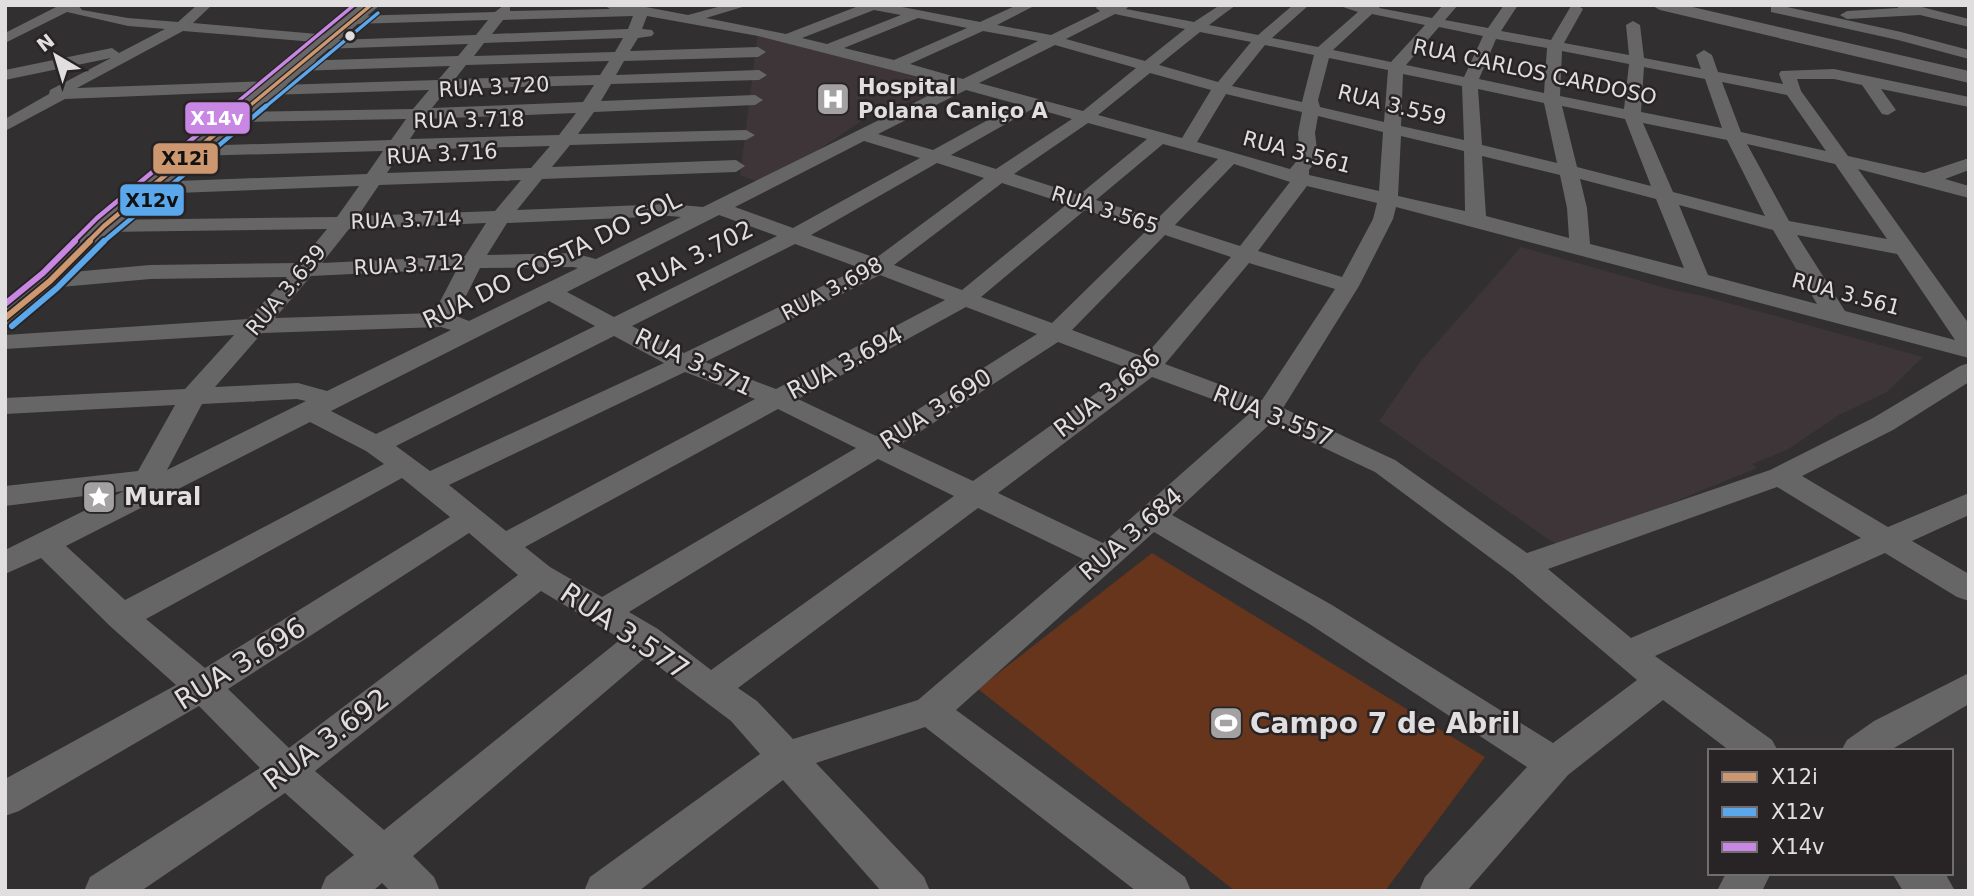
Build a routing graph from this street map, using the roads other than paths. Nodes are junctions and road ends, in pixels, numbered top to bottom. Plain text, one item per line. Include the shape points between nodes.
1 (205, 5) edge
2 (371, 5) edge
3 (611, 5) edge
4 (742, 5) edge
5 (872, 5) edge
6 (939, 5) edge
7 (1028, 5) edge
8 (1090, 5) edge
9 (1229, 5) edge
10 (1302, 5) edge
11 (1343, 5) edge
12 (1511, 5) edge
13 (1660, 5) edge
14 (1692, 5) edge
15 (1814, 5) edge
16 (1850, 5) edge
17 (1899, 5) edge
18 (69, 6) edge
19 (1118, 8) edge
20 (1371, 8) edge
21 (644, 9) edge
22 (1576, 9) dead end
23 (1776, 9) dead end
24 (1829, 10) junction
25 (503, 11) edge
26 (1921, 12) junction
27 (1794, 13) junction
28 (1872, 13) junction
29 (1444, 14) edge
30 (916, 15) junction
31 (353, 20) junction
32 (1968, 23) edge
33 (984, 25) junction
34 (1633, 25) dead end
35 (5, 26) edge
36 (29, 26) junction
37 (182, 26) junction
38 (1198, 26) junction
39 (672, 28) junction
40 (758, 32) junction
41 (632, 33) junction
42 (1491, 34) junction
43 (5, 39) edge
44 (480, 39) junction
45 (786, 39) junction
46 (1262, 39) junction
47 (1054, 40) junction
48 (325, 42) junction
49 (1969, 43) edge
50 (146, 46) junction
51 (1555, 46) junction
52 (827, 49) junction
53 (1323, 51) junction
54 (758, 52) junction
55 (1704, 55) dead end
56 (1969, 55) edge
57 (620, 56) junction
58 (463, 61) junction
59 (1637, 62) junction
60 (296, 65) junction
61 (894, 65) junction
62 (1148, 66) junction
63 (1396, 66) junction
64 (1969, 68) edge
65 (5, 75) edge
66 (759, 75) junction
67 (1711, 76) junction
68 (1969, 77) edge
69 (606, 79) junction
70 (1866, 79) junction
71 (1471, 82) junction
72 (1790, 83) junction
73 (961, 84) junction
74 (443, 86) junction
75 (270, 88) junction
76 (1221, 88) junction
77 (58, 93) junction
78 (1552, 99) junction
79 (755, 100) junction
80 (1969, 102) edge
81 (1031, 103) junction
82 (590, 105) junction
83 (5, 106) edge
84 (1312, 109) junction
85 (1888, 110) dead end
86 (418, 114) junction
87 (1632, 116) junction
88 (235, 117) junction
89 (1086, 117) junction
90 (5, 126) edge
91 (1392, 130) junction
92 (746, 135) junction
93 (861, 135) junction
94 (1734, 136) junction
95 (1158, 138) junction
96 (564, 141) junction
97 (396, 144) junction
98 (1186, 146) junction
99 (1475, 150) junction
100 (193, 151) junction
101 (935, 156) junction
102 (1231, 157) junction
103 (1841, 159) junction
104 (1969, 164) edge
105 (736, 166) junction
106 (1569, 171) junction
107 (536, 173) junction
108 (1000, 175) junction
109 (1300, 179) junction
110 (1925, 179) junction
111 (372, 181) junction
112 (765, 184) junction
113 (150, 188) junction
114 (1967, 190) edge
115 (1664, 196) junction
116 (1388, 199) junction
117 (1080, 203) junction
118 (713, 210) junction
119 (501, 216) junction
120 (1476, 220) junction
121 (342, 223) junction
122 (104, 226) junction
123 (1781, 226) junction
124 (1159, 228) junction
125 (794, 236) junction
126 (1580, 248) junction
127 (1903, 249) junction
128 (1244, 255) junction
129 (472, 262) junction
130 (599, 266) junction
131 (877, 268) junction
132 (306, 270) junction
133 (1699, 279) junction
134 (50, 281) junction
135 (1348, 286) junction
136 (549, 292) junction
137 (966, 298) junction
138 (1836, 315) junction
139 (5, 318) edge
140 (442, 320) junction
141 (616, 325) junction
142 (257, 326) junction
143 (471, 329) junction
144 (1056, 331) junction
145 (5, 342) edge
146 (1969, 342) edge
147 (1969, 351) edge
148 (684, 363) junction
149 (1149, 367) junction
150 (1969, 371) edge
151 (193, 396) junction
152 (778, 399) junction
153 (320, 405) junction
154 (5, 406) edge
155 (1268, 411) junction
156 (376, 445) junction
157 (876, 448) junction
158 (416, 474) junction
159 (1780, 476) junction
160 (152, 483) junction
161 (972, 495) junction
162 (5, 496) edge
163 (1969, 503) edge
164 (1152, 517) junction
165 (470, 518) junction
166 (1886, 539) junction
167 (45, 544) junction
168 (504, 545) junction
169 (1105, 557) junction
170 (5, 563) edge
171 (1523, 566) junction
172 (539, 575) junction
173 (1969, 589) edge
174 (603, 612) junction
175 (122, 617) junction
176 (646, 638) junction
177 (1627, 654) junction
178 (1663, 680) junction
179 (203, 687) junction
180 (1969, 687) edge
181 (711, 690) junction
182 (930, 711) junction
183 (1756, 749) edge
184 (1863, 749) edge
185 (786, 757) junction
186 (1553, 764) junction
187 (287, 772) junction
188 (5, 799) edge
189 (382, 854) junction
190 (1749, 875) edge
191 (1915, 875) edge
192 (1163, 889) edge
193 (105, 891) edge
194 (341, 891) edge
195 (419, 891) edge
196 (605, 891) edge
197 (909, 891) edge
198 (1440, 891) edge
199 (1738, 891) edge
200 (1934, 891) edge

1 - 37 street
2 - 31 main road
3 - 21 street, RUA 3.561
4 - 39 street
5 - 30 street, RUA 3.559
5 - 45 street
6 - 30 street
7 - 33 street
8 - 19 street, RUA CARLOS CARDOSO
9 - 38 street, RUA 3.698
10 - 46 street
11 - 20 street
12 - 42 street
13 - 68 main road
14 - 64 main road
15 - 24 street
16 - 28 street
17 - 26 street
18 - 36 street
18 - 37 street via 101,18
19 - 38 street, RUA CARLOS CARDOSO
19 - 47 street, RUA DO COSTA DO SOL
20 - 29 street
20 - 53 street
21 - 25 street
21 - 39 street, RUA 3.561
21 - 41 street
22 - 51 street
23 - 27 street
24 - 27 street
24 - 28 street via 1848,16
25 - 31 street
25 - 44 street, RUA 3.639
26 - 28 street
26 - 32 street
27 - 56 street
28 - 49 street
29 - 42 street
29 - 63 street
30 - 33 street, RUA 3.559
30 - 52 street
31 - 48 main road
33 - 47 street, RUA 3.559
33 - 61 street
34 - 59 street
35 - 36 street
36 - 43 street
37 - 48 street
37 - 50 street
38 - 46 street, RUA CARLOS CARDOSO
38 - 62 street, RUA 3.698
39 - 40 street, RUA 3.561
39 - 41 street
40 - 45 street, RUA 3.561
40 - 54 street
41 - 44 street
41 - 57 street
42 - 51 street
42 - 71 street
44 - 48 street
44 - 58 street, RUA 3.639
45 - 52 street, RUA 3.561
46 - 53 street, RUA CARLOS CARDOSO
46 - 76 street
47 - 62 street, RUA 3.559
47 - 73 street, RUA DO COSTA DO SOL
48 - 60 main road
50 - 65 street
50 - 77 street
51 - 59 street
51 - 78 street
52 - 61 street, RUA 3.561
53 - 63 street, RUA CARLOS CARDOSO
53 - 84 street, RUA 3.686 via 1310,100
54 - 57 street
54 - 66 street
55 - 67 street
57 - 58 street
57 - 69 street
58 - 60 street
58 - 74 street, RUA 3.639
59 - 67 street
59 - 87 street
60 - 75 main road
61 - 73 street, RUA 3.561
62 - 76 street, RUA 3.559
62 - 89 street, RUA 3.698
63 - 71 street, RUA CARLOS CARDOSO
63 - 91 street, RUA 3.684
66 - 69 street
66 - 79 street
67 - 72 street
67 - 94 street
69 - 74 street
69 - 82 street
70 - 72 street via 1833,74
70 - 80 street
70 - 85 street
71 - 78 street, RUA CARLOS CARDOSO
71 - 99 street
72 - 103 street
73 - 81 street, RUA 3.561
73 - 93 street, RUA DO COSTA DO SOL
74 - 75 street
74 - 86 street, RUA 3.639
75 - 77 street
75 - 88 main road
76 - 84 street, RUA 3.559
76 - 98 street
77 - 83 street
77 - 90 street
78 - 87 street, RUA CARLOS CARDOSO
78 - 106 street
79 - 82 street, RUA 3.720
79 - 92 street
81 - 89 street, RUA 3.561
81 - 101 street, RUA 3.702
82 - 86 street, RUA 3.720
82 - 96 street
84 - 91 street, RUA 3.559
84 - 109 street, RUA 3.686 via 1309,158 1299,169
86 - 88 street, RUA 3.720
86 - 97 street, RUA 3.639
87 - 94 street, RUA CARLOS CARDOSO
87 - 115 street
88 - 100 main road
89 - 95 street, RUA 3.561
89 - 108 street, RUA 3.698
91 - 99 street, RUA 3.559
91 - 116 street, RUA 3.684
92 - 96 street, RUA 3.718
92 - 105 street
93 - 101 street, RUA 3.565
93 - 112 street, RUA DO COSTA DO SOL
94 - 103 street, RUA CARLOS CARDOSO
94 - 123 street
95 - 98 street, RUA 3.561
95 - 117 street, RUA 3.694
96 - 97 street, RUA 3.718
96 - 107 street
97 - 100 street, RUA 3.718
97 - 111 street, RUA 3.639
98 - 102 street, RUA 3.561
99 - 106 street, RUA 3.559
99 - 120 street
100 - 113 main road
101 - 108 street, RUA 3.565
101 - 125 street, RUA 3.702
102 - 109 street, RUA 3.561
102 - 124 street, RUA 3.690
103 - 110 street, RUA CARLOS CARDOSO
103 - 127 street
104 - 110 street
105 - 107 street, RUA 3.716
105 - 112 street via 739,177
106 - 115 street, RUA 3.559
106 - 126 street
107 - 111 street, RUA 3.716
107 - 119 street
108 - 117 street, RUA 3.565
108 - 131 street, RUA 3.698
109 - 116 street, RUA 3.561
109 - 128 street, RUA 3.686
110 - 114 street, RUA CARLOS CARDOSO
111 - 113 street, RUA 3.716
111 - 121 street, RUA 3.639
112 - 118 street, RUA DO COSTA DO SOL
113 - 122 main road
115 - 123 street, RUA 3.559
115 - 133 street
116 - 120 street, RUA 3.561
116 - 135 street, RUA 3.684 via 1383,219
117 - 124 street, RUA 3.565
117 - 137 street, RUA 3.694
118 - 119 street, RUA 3.714
118 - 125 street, RUA 3.557
118 - 130 street, RUA DO COSTA DO SOL
119 - 121 street, RUA 3.714
119 - 129 street
120 - 126 street, RUA 3.561
121 - 122 street, RUA 3.714
121 - 132 street, RUA 3.639
122 - 134 main road
123 - 127 street, RUA 3.559
123 - 138 street
124 - 128 street, RUA 3.565
124 - 144 street, RUA 3.690
125 - 131 street, RUA 3.557
125 - 141 street, RUA 3.702
126 - 133 street, RUA 3.561
127 - 146 street
128 - 135 street, RUA 3.565
128 - 149 street, RUA 3.686
129 - 130 street, RUA 3.712 via 573,260
129 - 132 street, RUA 3.712
129 - 140 street
130 - 136 street, RUA DO COSTA DO SOL
131 - 137 street, RUA 3.557
131 - 148 street, RUA 3.698
132 - 134 street, RUA 3.712 via 150,272
132 - 142 street, RUA 3.639
133 - 138 street, RUA 3.561
134 - 139 main road
135 - 155 street, RUA 3.684
136 - 141 street, RUA 3.571
136 - 143 street, RUA DO COSTA DO SOL
137 - 144 street, RUA 3.557
137 - 152 street, RUA 3.694
138 - 147 street, RUA 3.561
140 - 142 street
140 - 143 street
141 - 148 street, RUA 3.571
141 - 156 street, RUA 3.702
142 - 145 street
142 - 151 street, RUA 3.639
143 - 153 street, RUA DO COSTA DO SOL
144 - 149 street, RUA 3.557
144 - 157 street, RUA 3.690
148 - 152 street, RUA 3.571
148 - 158 street, RUA 3.698
149 - 155 street, RUA 3.557
149 - 161 street, RUA 3.686
150 - 159 street via 1883,425
151 - 153 street, RUA 3.577 via 298,391
151 - 154 street, RUA 3.577
151 - 160 street, RUA 3.639
152 - 157 street, RUA 3.571
152 - 168 street, RUA 3.694
153 - 156 street, RUA 3.577
153 - 160 street, RUA DO COSTA DO SOL
155 - 164 street, RUA 3.684
155 - 171 street, RUA 3.557 via 1385,466
156 - 158 street, RUA 3.577
157 - 161 street, RUA 3.571
157 - 174 street, RUA 3.690
158 - 165 street, RUA 3.577
158 - 175 street, RUA 3.698
159 - 166 street
159 - 171 street
160 - 162 street
160 - 167 street, RUA DO COSTA DO SOL
161 - 169 street, RUA 3.571
161 - 181 street, RUA 3.686
163 - 166 street
164 - 169 street, RUA 3.684
164 - 186 street via 1320,614
165 - 168 street, RUA 3.577
165 - 179 street, RUA 3.696
166 - 173 street
166 - 177 street
167 - 170 street, RUA DO COSTA DO SOL
167 - 175 street
168 - 172 street, RUA 3.577
169 - 182 street, RUA 3.684
171 - 177 street, RUA 3.557
172 - 174 street, RUA 3.577
172 - 187 street, RUA 3.692
174 - 176 street, RUA 3.577
175 - 179 street
176 - 181 street, RUA 3.577
176 - 189 street
177 - 178 street, RUA 3.557
178 - 183 street, RUA 3.557
178 - 186 street
179 - 187 street
179 - 188 street, RUA 3.696
180 - 184 street
181 - 185 street, RUA 3.577 via 744,711
182 - 185 street, RUA 3.684
182 - 192 street
185 - 196 street, RUA 3.684
185 - 197 street, RUA 3.577
186 - 198 street
187 - 189 street
187 - 193 street, RUA 3.692
189 - 194 street
189 - 195 street
190 - 199 street
191 - 200 street

